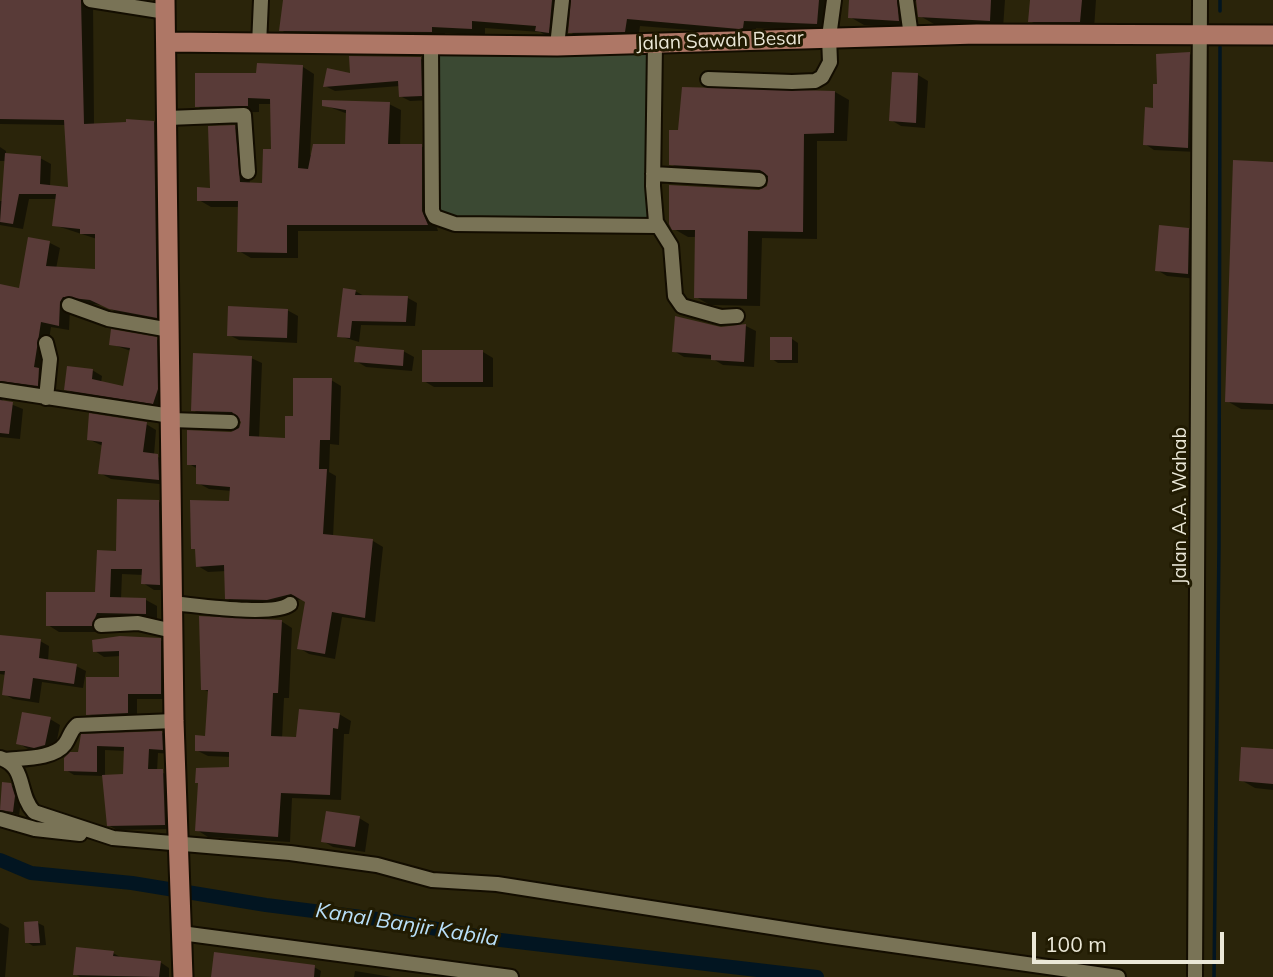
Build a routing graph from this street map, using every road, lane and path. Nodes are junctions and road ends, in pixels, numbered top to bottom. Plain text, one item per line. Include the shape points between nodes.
1 (90, 0) edge
2 (261, 0) edge
3 (562, 0) edge
4 (834, 0) edge
5 (906, 0) edge
6 (1200, 0) edge
7 (166, 6) edge
8 (1201, 35) junction
9 (1273, 35) edge
10 (911, 36) junction
11 (829, 37) junction
12 (166, 42) junction
13 (656, 44) junction
14 (258, 45) junction
15 (431, 46) junction
16 (557, 46) junction
17 (708, 79) dead end
18 (167, 118) junction
19 (248, 172) dead end
20 (653, 174) junction
21 (759, 180) dead end
22 (657, 226) junction
23 (69, 305) dead end
24 (737, 316) dead end
25 (170, 330) junction
26 (46, 344) dead end
27 (0, 390) edge
28 (46, 398) junction
29 (171, 418) junction
30 (231, 422) dead end
31 (172, 603) junction
32 (290, 604) dead end
33 (101, 625) dead end
34 (173, 631) junction
35 (174, 721) junction
36 (3, 759) edge
37 (0, 819) edge
38 (96, 834) junction
39 (178, 846) junction
40 (182, 930) junction
41 (183, 977) edge
42 (511, 977) edge
43 (1118, 977) edge
44 (1195, 977) edge

1 - 7 street
2 - 14 street
3 - 16 street
4 - 11 street
5 - 10 street
6 - 8 street, Jalan A.A. Wahab
7 - 12 main road
8 - 9 main road, Jalan Sawah Besar
8 - 10 main road, Jalan Sawah Besar
8 - 44 street, Jalan A.A. Wahab
10 - 11 main road, Jalan Sawah Besar
11 - 13 main road, Jalan Sawah Besar
11 - 17 street via 830,62 815,81
12 - 14 main road, Jalan Sawah Besar
12 - 18 main road
13 - 16 main road, Jalan Sawah Besar
13 - 20 street
14 - 15 main road, Jalan Sawah Besar
15 - 16 main road, Jalan Sawah Besar
15 - 22 street via 432,211 440,220 480,233
18 - 19 street via 244,116
18 - 25 main road
20 - 21 street
20 - 22 street
22 - 24 street via 671,246 677,302 703,313
23 - 25 street
25 - 29 main road
26 - 28 street via 50,359
27 - 28 street
28 - 29 street
29 - 30 street
29 - 31 main road
31 - 32 street via 263,609
31 - 34 main road
33 - 34 street via 138,623
34 - 35 main road
35 - 36 street via 77,725 56,751
35 - 39 main road
36 - 38 street via 18,770 22,793 34,813
37 - 38 street via 66,834
38 - 39 street
39 - 40 main road
39 - 43 street via 377,865 432,880 497,884
40 - 41 main road
40 - 42 street

